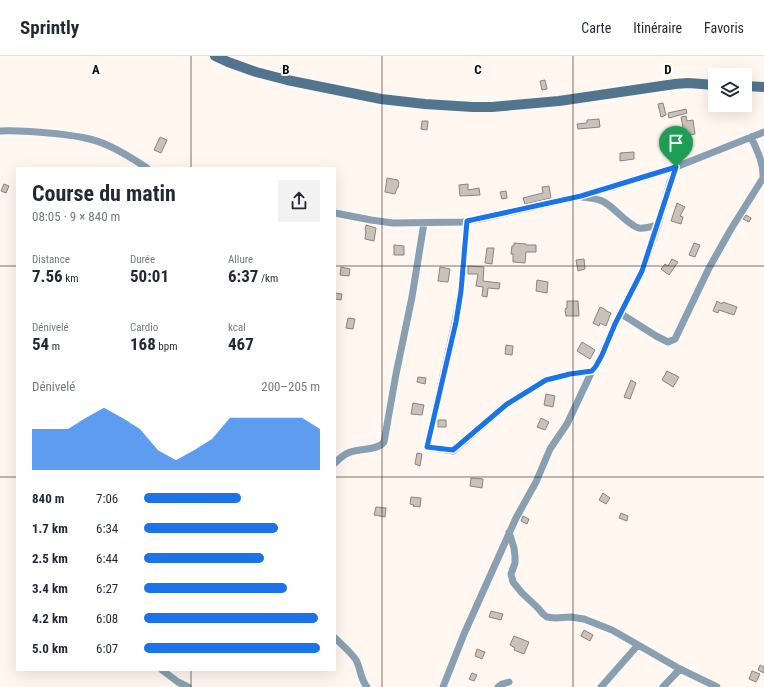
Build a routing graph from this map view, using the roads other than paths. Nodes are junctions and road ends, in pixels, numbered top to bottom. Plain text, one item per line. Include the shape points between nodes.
1 (215, 56) edge
2 (708, 84) edge
3 (752, 86) edge
4 (764, 87) edge
5 (0, 131) edge
6 (764, 132) edge
7 (751, 137) junction
8 (137, 161) junction
9 (133, 167) edge
10 (146, 167) edge
11 (676, 167) junction
12 (581, 196) junction
13 (336, 213) edge
14 (467, 221) junction
15 (424, 223) junction
16 (658, 225) junction
17 (620, 313) junction
18 (592, 371) junction
19 (336, 461) edge
20 (509, 532) junction
21 (336, 639) edge
22 (638, 645) junction
23 (680, 669) junction
24 (163, 671) edge
25 (509, 682) dead end
26 (188, 687) edge
27 (367, 687) edge
28 (443, 687) edge
29 (498, 687) edge
30 (601, 687) edge
31 (663, 687) edge
32 (717, 687) edge

1 - 2 street via 256,72 381,99 473,107 559,101 676,84
3 - 4 street
5 - 8 street via 18,130 82,137 106,144
6 - 7 street
7 - 11 street
7 - 17 street via 762,164 763,178 709,268 675,339 668,342
8 - 9 street
8 - 10 street
11 - 12 street
11 - 16 street
12 - 14 street
12 - 16 street via 599,199 638,228
13 - 15 street via 393,223
14 - 15 street
14 - 18 street via 457,314 427,447 453,450 507,404 546,380
15 - 19 street via 384,442 380,446 348,453
16 - 17 street via 642,271
17 - 18 street via 602,355
18 - 20 street via 567,424 550,449 536,482
20 - 22 street via 515,557 512,582 543,614 555,618 584,619 612,630
20 - 28 street
21 - 27 street via 355,658
22 - 23 street
22 - 30 street
23 - 31 street
23 - 32 street
24 - 26 street
25 - 29 street

